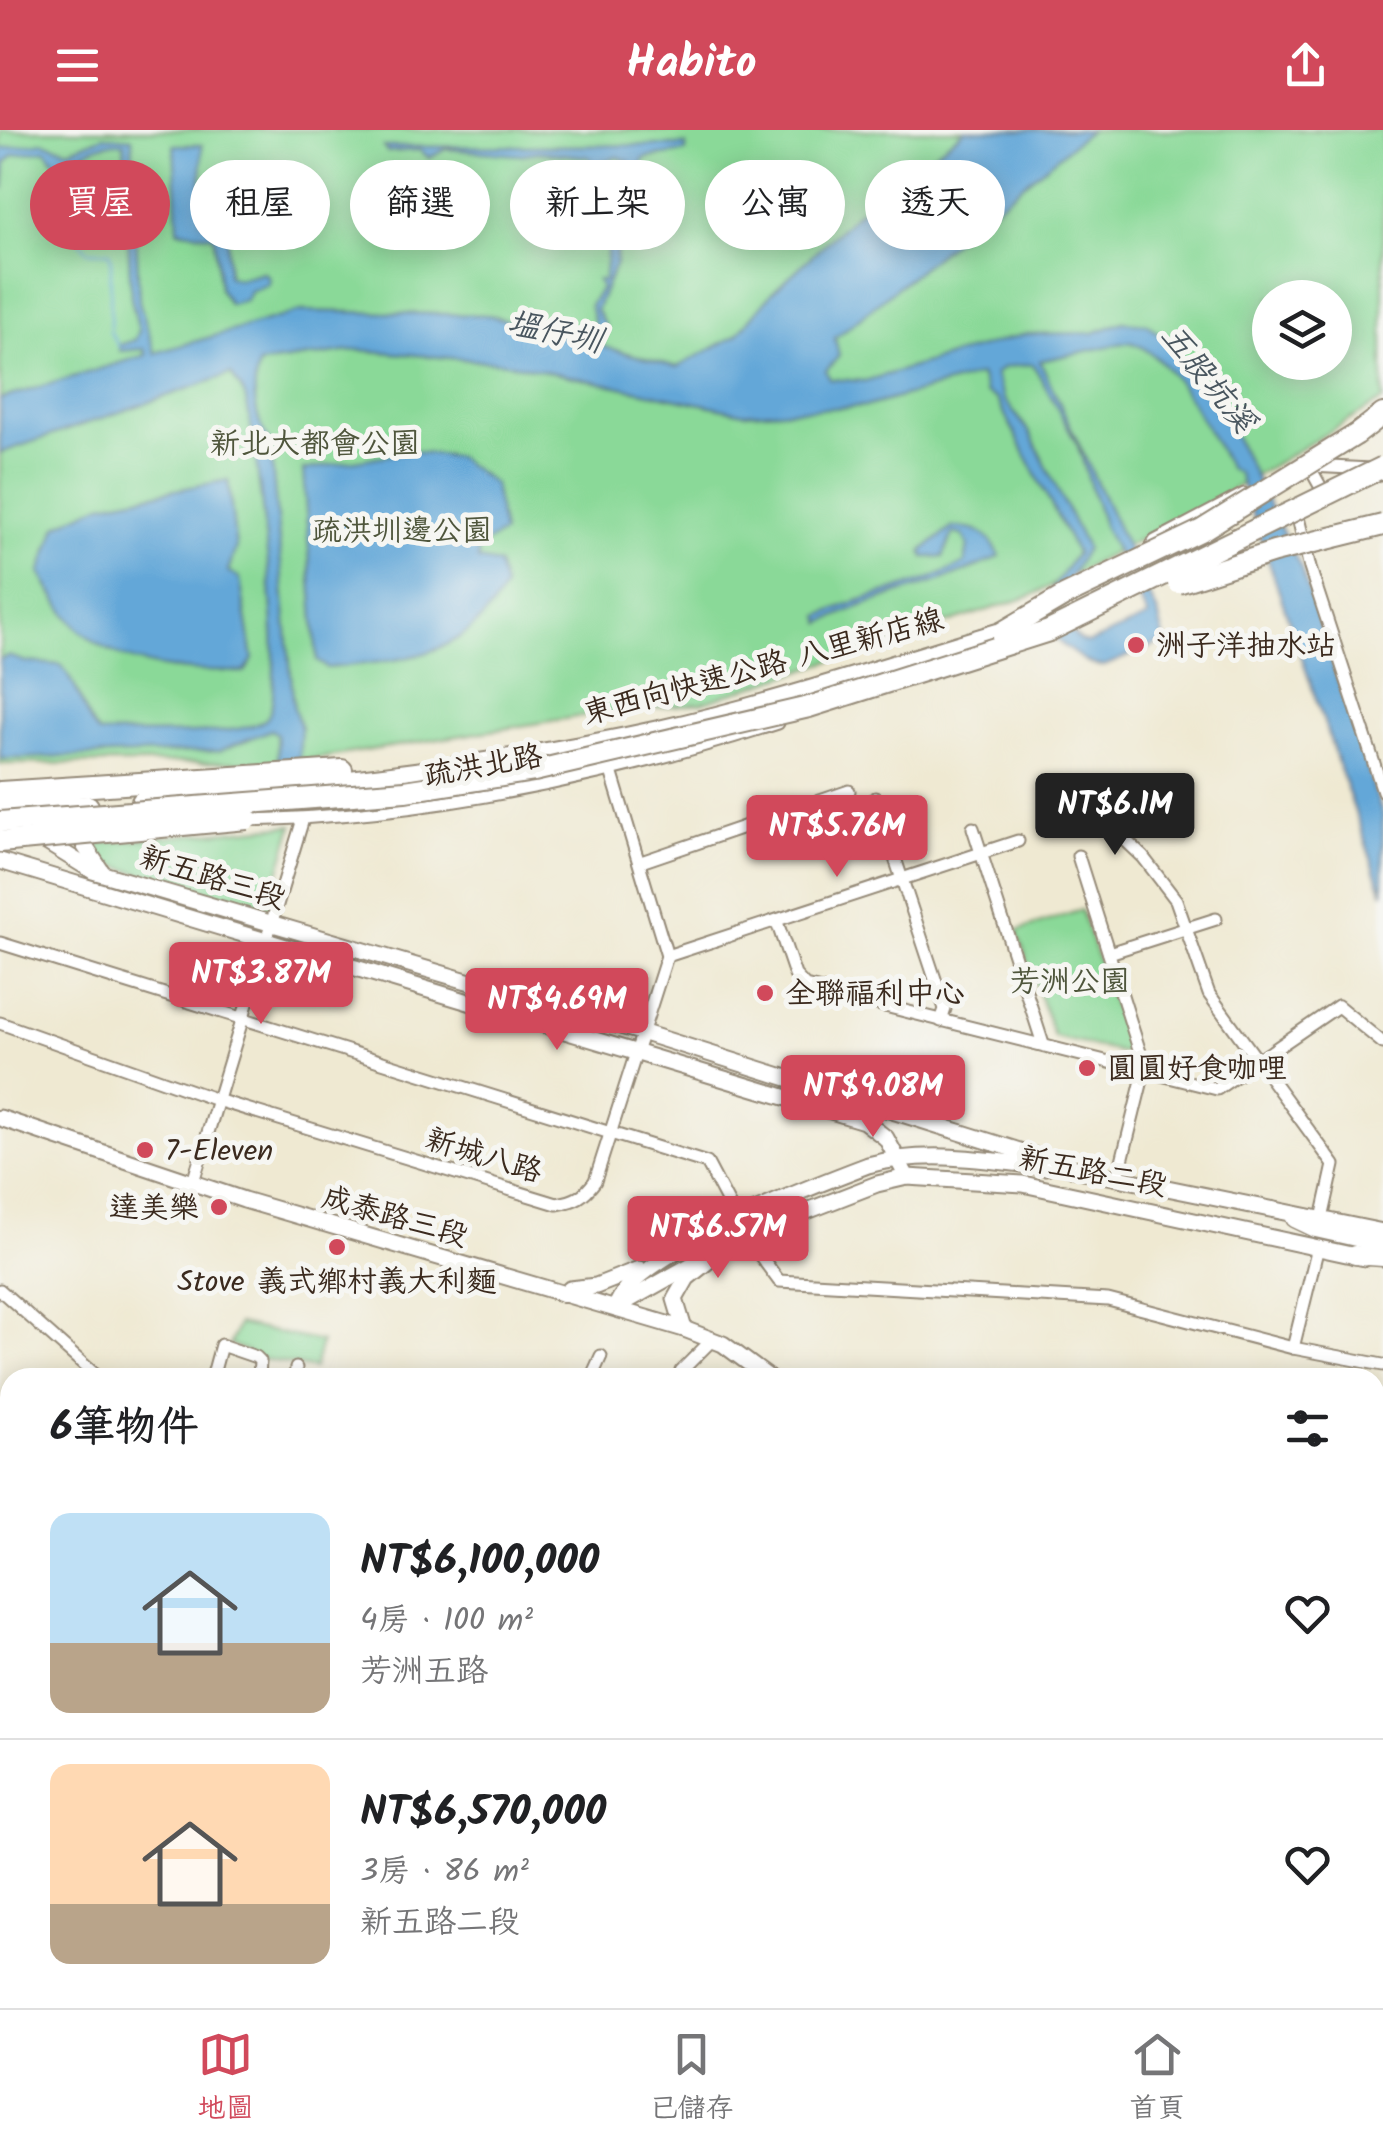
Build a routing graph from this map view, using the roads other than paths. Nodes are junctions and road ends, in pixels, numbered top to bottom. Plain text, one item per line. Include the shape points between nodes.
1 (1383, 417) edge
2 (1380, 463) edge
3 (1308, 466) junction
4 (1324, 494) junction
5 (1383, 525) edge
6 (1178, 526) junction
7 (1147, 552) junction
8 (1193, 556) junction
9 (1264, 558) dead end
10 (1158, 575) junction
11 (1122, 592) junction
12 (1050, 631) junction
13 (1000, 633) junction
14 (447, 767) junction
15 (611, 771) junction
16 (405, 791) junction
17 (850, 791) dead end
18 (1383, 791) edge
19 (0, 792) edge
20 (1078, 795) dead end
21 (874, 798) dead end
22 (0, 810) edge
23 (303, 819) junction
24 (0, 820) edge
25 (95, 821) junction
26 (973, 828) dead end
27 (26, 829) junction
28 (0, 842) edge
29 (1018, 842) dead end
30 (982, 854) junction
31 (1078, 856) dead end
32 (0, 861) edge
33 (641, 862) junction
34 (102, 872) junction
35 (902, 880) junction
36 (1216, 919) dead end
37 (777, 922) junction
38 (272, 923) junction
39 (1186, 929) junction
40 (265, 942) junction
41 (0, 943) edge
42 (1108, 953) junction
43 (667, 956) junction
44 (242, 1018) junction
45 (942, 1021) junction
46 (0, 1023) edge
47 (644, 1033) junction
48 (1383, 1043) edge
49 (1043, 1044) junction
50 (637, 1052) junction
51 (1260, 1060) junction
52 (1145, 1068) junction
53 (220, 1101) junction
54 (0, 1118) edge
55 (612, 1135) junction
56 (897, 1157) junction
57 (1080, 1170) junction
58 (1118, 1177) junction
59 (907, 1178) junction
60 (193, 1182) junction
61 (737, 1218) junction
62 (1295, 1218) junction
63 (1322, 1219) junction
64 (1383, 1232) edge
65 (745, 1235) junction
66 (691, 1241) junction
67 (1383, 1243) edge
68 (1318, 1246) junction
69 (1355, 1255) joint
70 (1383, 1260) edge
71 (0, 1290) edge
72 (562, 1290) junction
73 (616, 1307) junction
74 (684, 1329) junction
75 (712, 1340) junction
76 (1293, 1348) junction
77 (600, 1356) dead end
78 (1383, 1366) edge
79 (88, 1368) edge
80 (215, 1368) edge
81 (260, 1368) edge
82 (595, 1368) edge
83 (684, 1368) edge
84 (755, 1368) edge

1 - 13 highway, bridge via 1202,530
2 - 3 street
2 - 4 street
2 - 12 highway, 東西向快速公路 八里新店線, bridge
2 - 13 highway, 東西向快速公路 八里新店線, bridge via 1068,610
3 - 4 street
3 - 6 street
4 - 18 street via 1294,510
5 - 12 highway, bridge via 1226,567
6 - 7 street
6 - 8 street
7 - 10 street
7 - 11 street
8 - 9 street, 疏洪北路 via 1253,529
8 - 10 street, 疏洪北路
10 - 11 street, 疏洪北路
11 - 15 street, 疏洪北路 via 1013,640 778,723
12 - 16 highway, 東西向快速公路 八里新店線, bridge via 809,708 589,760
13 - 14 highway, 東西向快速公路 八里新店線 via 661,730
14 - 19 highway
14 - 22 highway, 東西向快速公路 八里新店線 via 361,782
15 - 23 street, 疏洪北路
15 - 33 street
16 - 24 highway, 東西向快速公路 八里新店線, bridge
16 - 28 highway, bridge via 344,806 154,831
17 - 33 street
20 - 39 street via 1142,857 1176,900
21 - 35 street
23 - 25 street, 疏洪北路
23 - 38 street
24 - 27 main road
25 - 27 street, 疏洪北路 via 44,818
25 - 34 main road via 84,833 84,846
26 - 30 street
27 - 32 street
27 - 34 main road, 新五路三段
29 - 30 street
30 - 35 street
30 - 49 street
31 - 42 street
32 - 40 main road, 新五路三段
33 - 43 street
34 - 38 main road, 新五路三段
35 - 37 street
35 - 45 street via 945,1009
36 - 39 street
37 - 43 street
37 - 45 street via 805,986
38 - 40 street
38 - 47 main road, 新五路三段
39 - 42 street
39 - 51 street via 1209,994
40 - 44 street
40 - 50 main road, 新五路三段
41 - 44 street
42 - 52 street
43 - 47 street, 新城八路
44 - 53 street
44 - 55 street
45 - 49 street
46 - 53 street, 新城八路
47 - 50 street, 新城八路
47 - 57 main road, 新五路三段
48 - 51 street via 1338,1006
49 - 52 street
50 - 55 street, 新城八路
50 - 56 main road, 新五路三段 via 864,1121 877,1127
51 - 52 street via 1217,1089
51 - 63 street via 1334,1165
52 - 58 street
53 - 55 street, 新城八路 via 557,1204 584,1196
53 - 60 street
54 - 60 main road, 成泰路三段
55 - 61 street via 707,1163
56 - 57 main road, 新五路二段
56 - 59 main road, 新五路三段
56 - 61 main road, 新五路二段
57 - 58 main road, 新五路二段
58 - 62 main road, 新五路二段
59 - 65 main road, 新五路二段
59 - 68 main road, 新五路二段 via 1023,1184
60 - 72 main road, 成泰路三段
61 - 65 street
61 - 66 main road, 新五路二段
62 - 63 main road, 新五路二段
62 - 67 main road, 新五路二段
63 - 64 main road, 新五路二段
65 - 73 main road, 新五路二段
65 - 74 main road via 679,1288 676,1310
65 - 76 street via 779,1280 1108,1300
66 - 72 main road via 618,1279
66 - 73 main road, 新五路二段 via 627,1288
68 - 69 main road, 新五路二段
68 - 76 street
69 - 70 main road, 新五路二段
71 - 79 street
72 - 73 main road, 成泰路三段
73 - 74 main road, 成泰路三段
74 - 75 main road, 成泰路三段
75 - 83 street
75 - 84 main road, 成泰路三段
76 - 78 street
77 - 82 street
80 - 81 street via 221,1345 260,1361

